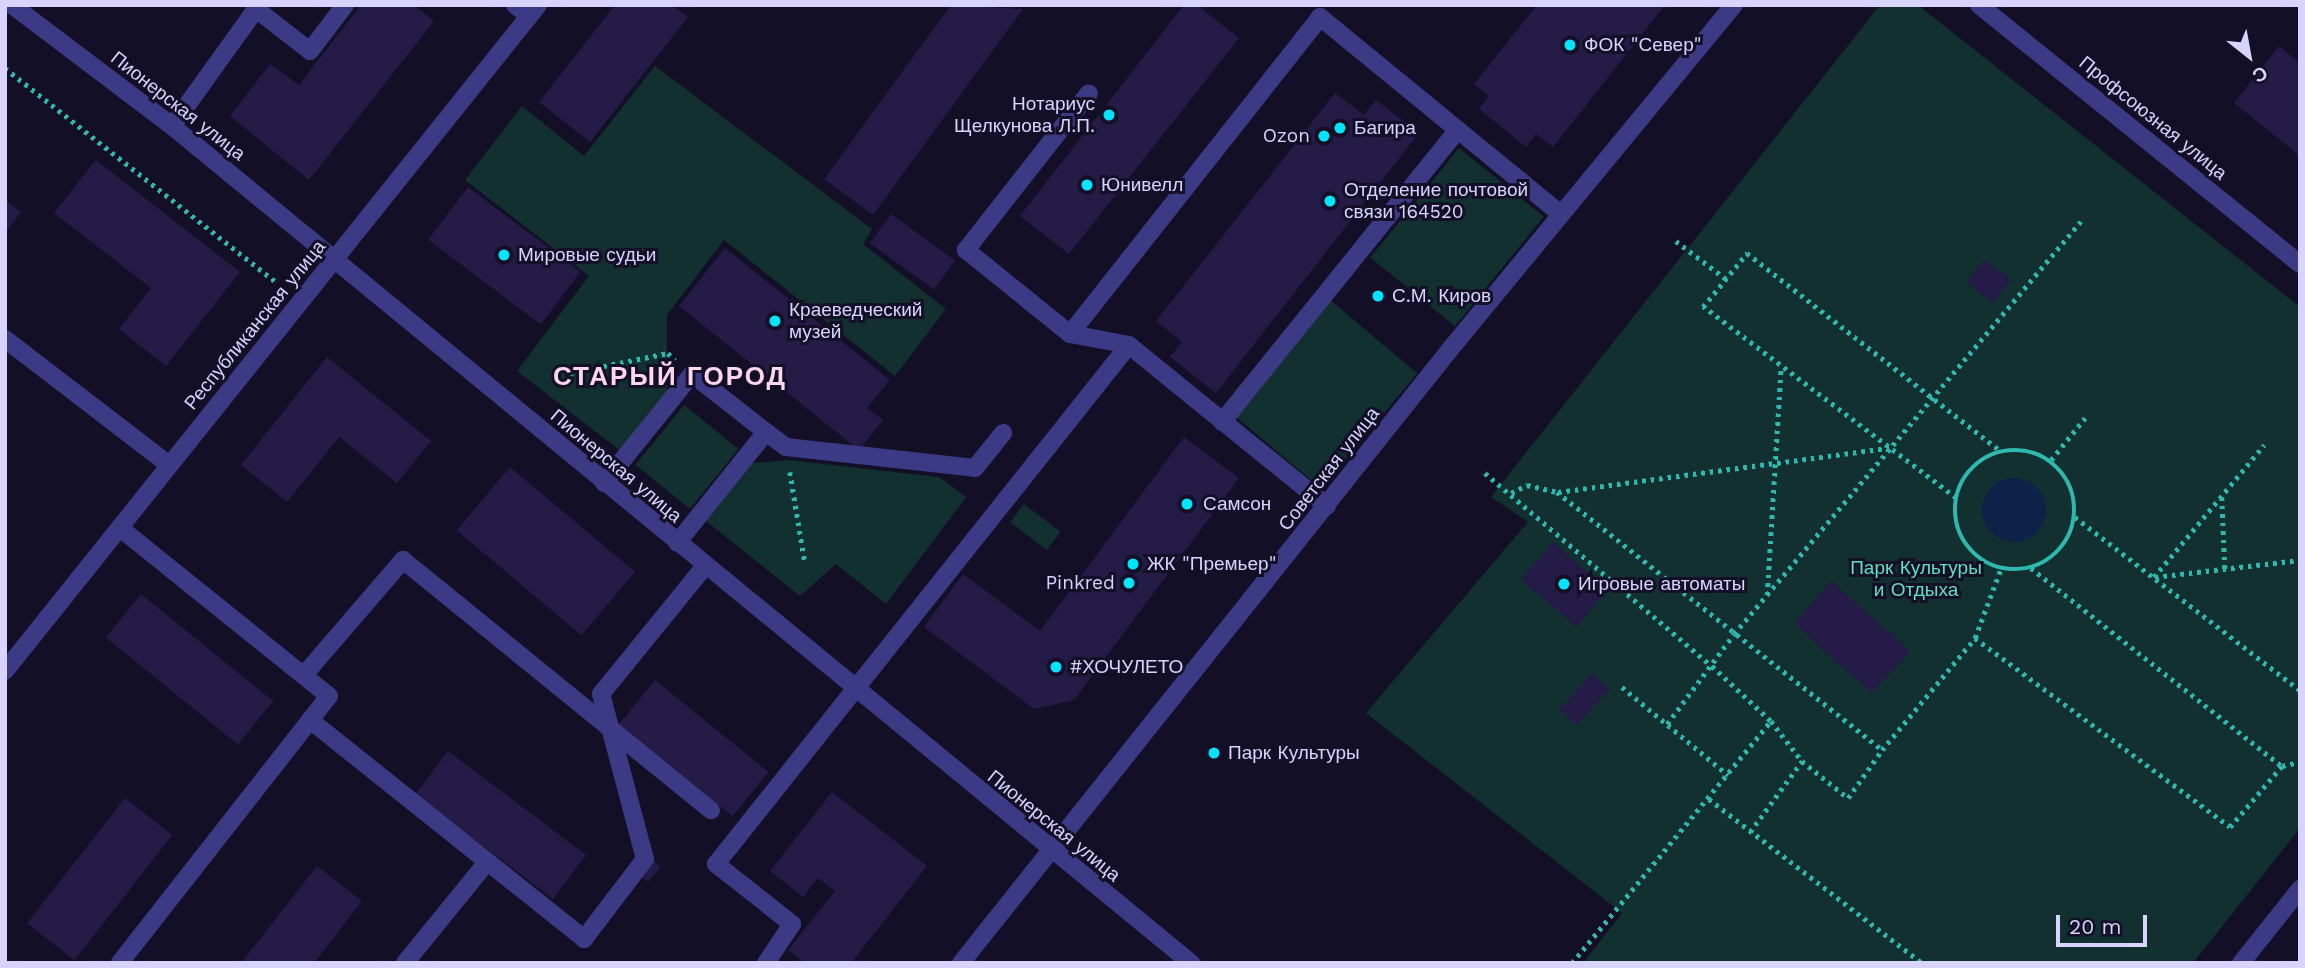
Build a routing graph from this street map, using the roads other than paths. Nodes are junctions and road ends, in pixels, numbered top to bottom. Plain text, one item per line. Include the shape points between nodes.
1 (12, 5) edge
2 (345, 5) edge
3 (1734, 5) edge
4 (1979, 5) edge
5 (257, 7) edge
6 (527, 9) edge
7 (1089, 93) dead end
8 (172, 125) junction
9 (1458, 130) junction
10 (1561, 215) junction
11 (334, 260) junction
12 (2300, 264) edge
13 (1070, 334) junction
14 (5, 339) edge
15 (1129, 345) junction
16 (1222, 422) junction
17 (766, 432) junction
18 (1003, 433) dead end
19 (169, 465) junction
20 (604, 483) junction
21 (1327, 506) junction
22 (120, 528) junction
23 (677, 543) junction
24 (705, 566) junction
25 (5, 671) edge
26 (304, 675) junction
27 (854, 690) junction
28 (601, 694) junction
29 (583, 705) junction
30 (310, 720) junction
31 (610, 726) junction
32 (711, 810) dead end
33 (1050, 851) junction
34 (487, 862) junction
35 (2300, 889) edge
36 (120, 963) edge
37 (405, 963) edge
38 (766, 963) edge
39 (961, 963) edge
40 (1191, 963) edge
41 (2241, 963) edge

1 - 8 street, Пионерская улица
2 - 5 street via 310,51
3 - 10 street, Советская улица
4 - 12 street, Профсоюзная улица
5 - 8 street
6 - 11 street, Республиканская улица
7 - 13 street via 966,250
8 - 11 street, Пионерская улица
9 - 10 street
9 - 13 street via 1320,17
9 - 16 street
10 - 21 street, Советская улица
11 - 19 street, Республиканская улица
11 - 20 street, Пионерская улица
13 - 15 street
14 - 19 street
15 - 16 street
15 - 27 street
16 - 21 street
17 - 18 street via 786,447 975,468
17 - 20 street via 692,374
17 - 23 street
19 - 22 street, Республиканская улица
20 - 23 street, Пионерская улица
21 - 33 street, Советская улица
22 - 25 street, Республиканская улица
22 - 26 street
23 - 24 street, Пионерская улица
24 - 27 street, Пионерская улица
24 - 28 street
26 - 29 street via 403,560
26 - 30 street via 329,696
27 - 33 street, Пионерская улица
27 - 38 street via 716,864 792,924
28 - 29 street
28 - 31 street
29 - 31 street
30 - 34 street
30 - 36 street
31 - 32 street
31 - 34 street via 645,859 584,939
33 - 39 street, Советская улица
33 - 40 street, Пионерская улица
34 - 37 street
35 - 41 street

